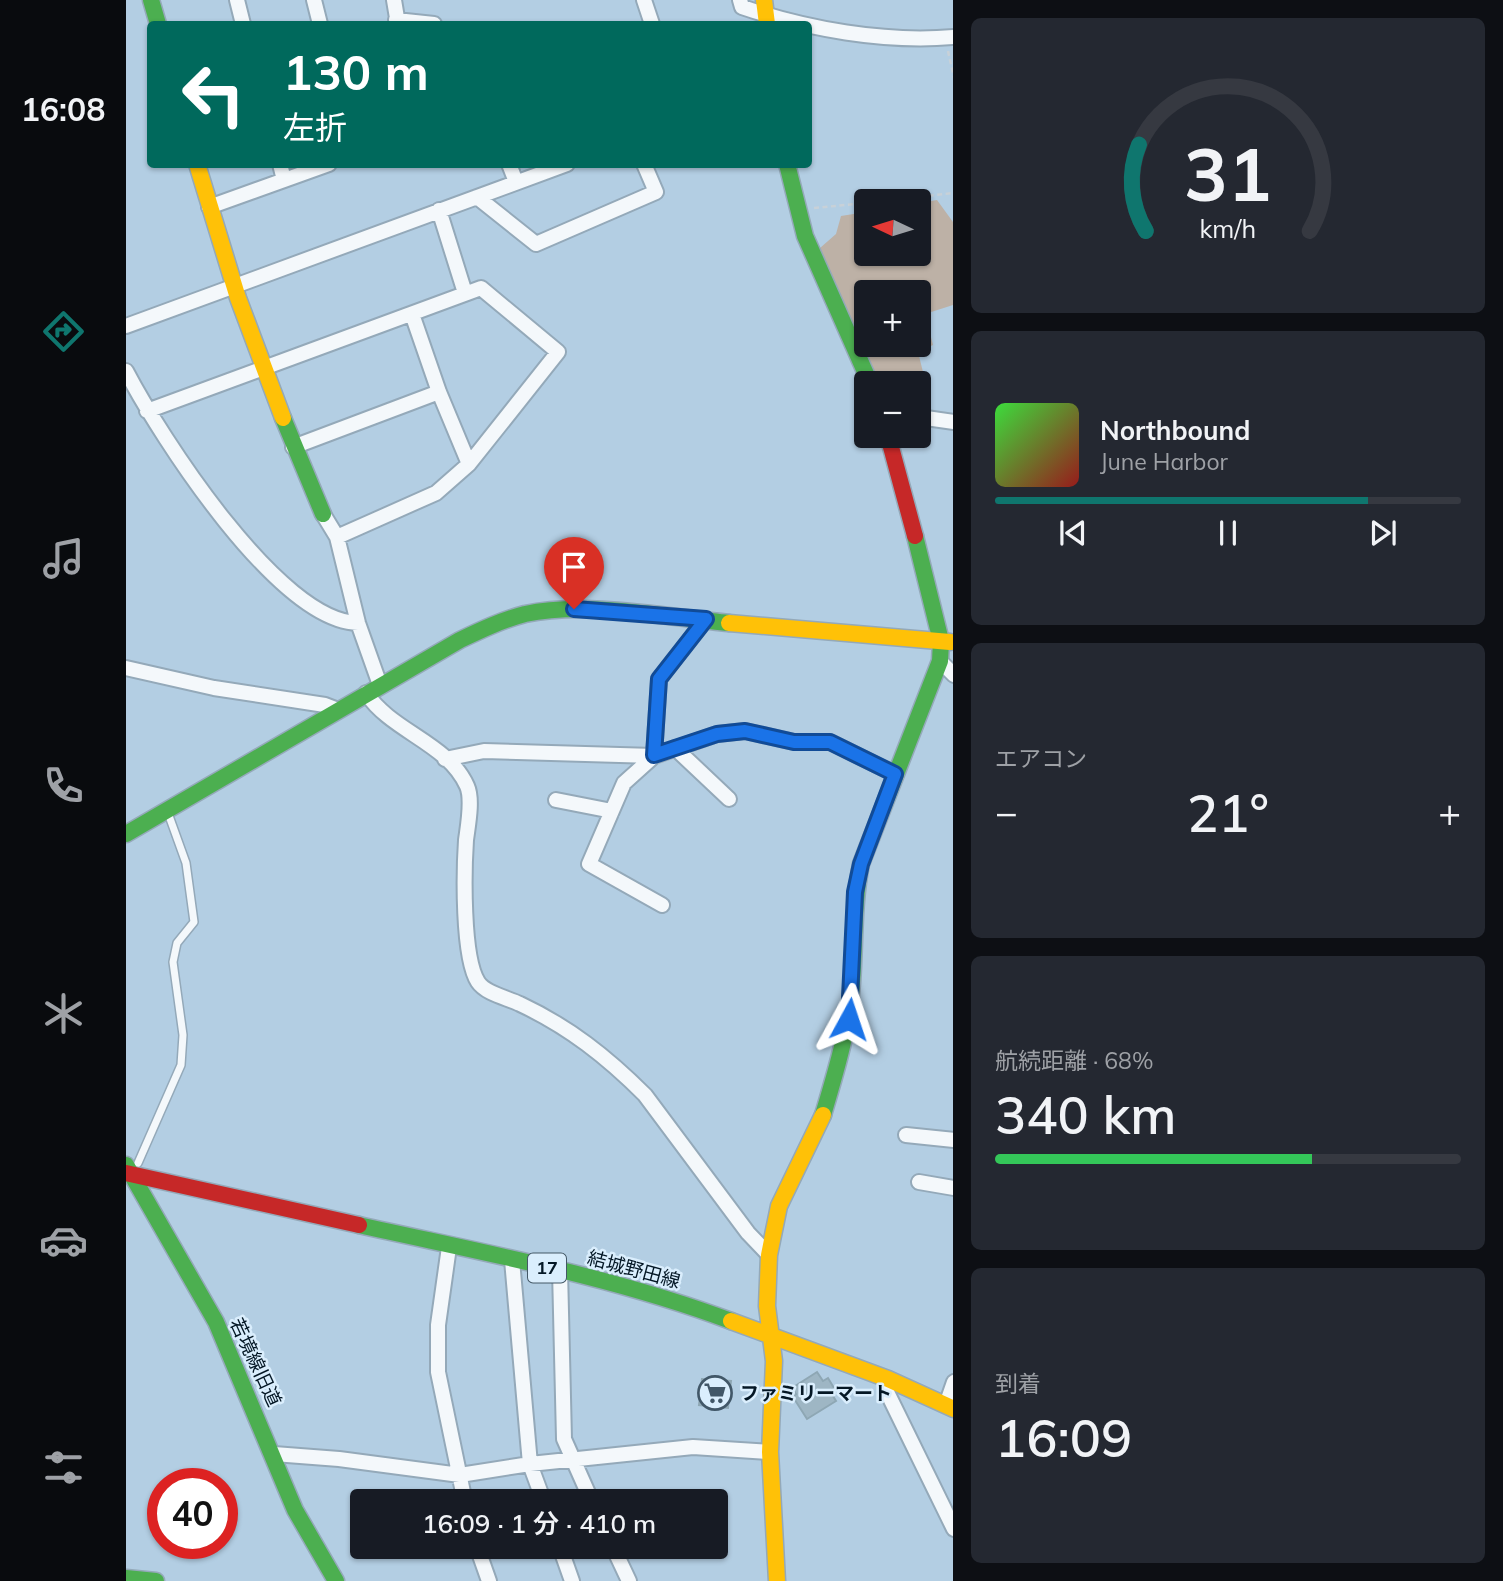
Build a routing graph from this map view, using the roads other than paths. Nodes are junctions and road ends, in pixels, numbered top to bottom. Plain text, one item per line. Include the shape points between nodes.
1 (151, 0) edge
2 (237, 0) edge
3 (314, 0) edge
4 (394, 0) edge
5 (644, 0) edge
6 (740, 0) edge
7 (766, 13) edge
8 (157, 21) edge
9 (242, 21) edge
10 (319, 21) edge
11 (397, 21) edge
12 (651, 21) edge
13 (800, 21) edge
14 (812, 24) edge
15 (949, 37) edge
16 (198, 168) edge
17 (281, 168) edge
18 (318, 168) edge
19 (510, 168) edge
20 (556, 168) edge
21 (646, 168) edge
22 (788, 168) edge
23 (284, 180) junction
24 (516, 183) junction
25 (477, 197) junction
26 (209, 207) junction
27 (439, 211) junction
28 (236, 286) junction
29 (465, 293) junction
30 (412, 314) junction
31 (127, 322) edge
32 (264, 368) junction
33 (126, 371) edge
34 (864, 371) edge
35 (439, 392) junction
36 (147, 411) junction
37 (931, 419) edge
38 (953, 422) edge
39 (293, 447) junction
40 (891, 448) edge
41 (469, 464) junction
42 (323, 514) joint
43 (337, 537) junction
44 (706, 619) junction
45 (358, 624) junction
46 (947, 641) edge
47 (940, 661) junction
48 (126, 668) edge
49 (953, 673) edge
50 (373, 689) junction
51 (338, 710) junction
52 (675, 748) junction
53 (654, 755) junction
54 (445, 759) junction
55 (895, 774) junction
56 (729, 799) dead end
57 (556, 800) dead end
58 (167, 810) junction
59 (612, 811) junction
60 (126, 834) edge
61 (662, 905) dead end
62 (906, 1135) dead end
63 (953, 1140) edge
64 (130, 1169) edge
65 (919, 1182) dead end
66 (953, 1188) edge
67 (449, 1247) junction
68 (769, 1255) junction
69 (513, 1260) junction
70 (560, 1270) junction
71 (771, 1333) junction
72 (888, 1379) junction
73 (953, 1388) edge
74 (950, 1407) edge
75 (770, 1452) junction
76 (274, 1454) junction
77 (572, 1459) junction
78 (530, 1464) junction
79 (460, 1475) junction
80 (463, 1489) edge
81 (539, 1489) edge
82 (586, 1489) edge
83 (953, 1527) edge
84 (481, 1559) edge
85 (564, 1559) edge
86 (619, 1559) edge
87 (129, 1579) edge
88 (156, 1581) edge
89 (336, 1581) edge
90 (489, 1581) edge
91 (572, 1581) edge
92 (629, 1581) edge
93 (777, 1581) edge

1 - 8 street
2 - 9 street
3 - 10 street
4 - 11 street
5 - 12 street
6 - 7 street via 742,7
7 - 13 street
14 - 15 street via 850,33
16 - 26 street
17 - 23 street
18 - 23 street
19 - 24 street
20 - 24 street
21 - 25 street via 656,192 536,244
22 - 34 street via 796,210
23 - 26 street
24 - 25 street
25 - 27 street
26 - 28 street
27 - 28 street
27 - 29 street
28 - 31 street
28 - 32 street
29 - 30 street
29 - 41 street via 481,288 558,352
30 - 32 street
30 - 35 street
32 - 36 street
32 - 39 street
33 - 36 street
35 - 39 street
35 - 41 street
36 - 45 street via 230,529 285,588 308,604
37 - 38 street
39 - 42 street
40 - 46 street
41 - 43 street via 436,493
42 - 43 street
43 - 45 street
44 - 46 street
44 - 50 street via 574,609 532,611 471,634
44 - 53 street via 659,679
45 - 50 street
46 - 47 street
47 - 49 street
47 - 55 street
48 - 51 street
50 - 51 street
50 - 54 street via 387,717
51 - 58 street
52 - 53 street
52 - 55 street via 717,734 745,731 794,742 830,742
52 - 56 street
53 - 54 street via 484,751
53 - 59 street via 624,783
54 - 68 street via 468,788 466,933 478,982 555,1021 603,1054 645,1095
55 - 68 street via 855,892 852,984 843,1049 822,1116 779,1206
57 - 59 street
58 - 60 street
58 - 64 lane via 186,863 194,922 177,943 173,962 183,1035 181,1065
59 - 61 street via 589,864
62 - 63 street
64 - 67 street, 結城野田線 / 17
64 - 76 street, 若境線旧道 via 209,1310
65 - 66 street
67 - 69 street, 結城野田線 / 17
67 - 79 street via 438,1325 438,1372
68 - 71 street
69 - 70 street, 結城野田線 / 17
69 - 78 street
70 - 71 street, 結城野田線 / 17
70 - 77 street via 562,1417
71 - 72 street, 結城野田線 / 17
71 - 75 street
72 - 74 street, 結城野田線 / 17
72 - 83 street via 887,1392
73 - 74 street
75 - 77 street via 693,1447
75 - 93 street
76 - 79 street
76 - 89 street, 若境線旧道 via 296,1508
77 - 78 street
77 - 82 street
78 - 79 street
78 - 81 street
79 - 80 street
84 - 90 street
85 - 91 street
86 - 92 street
87 - 88 street

